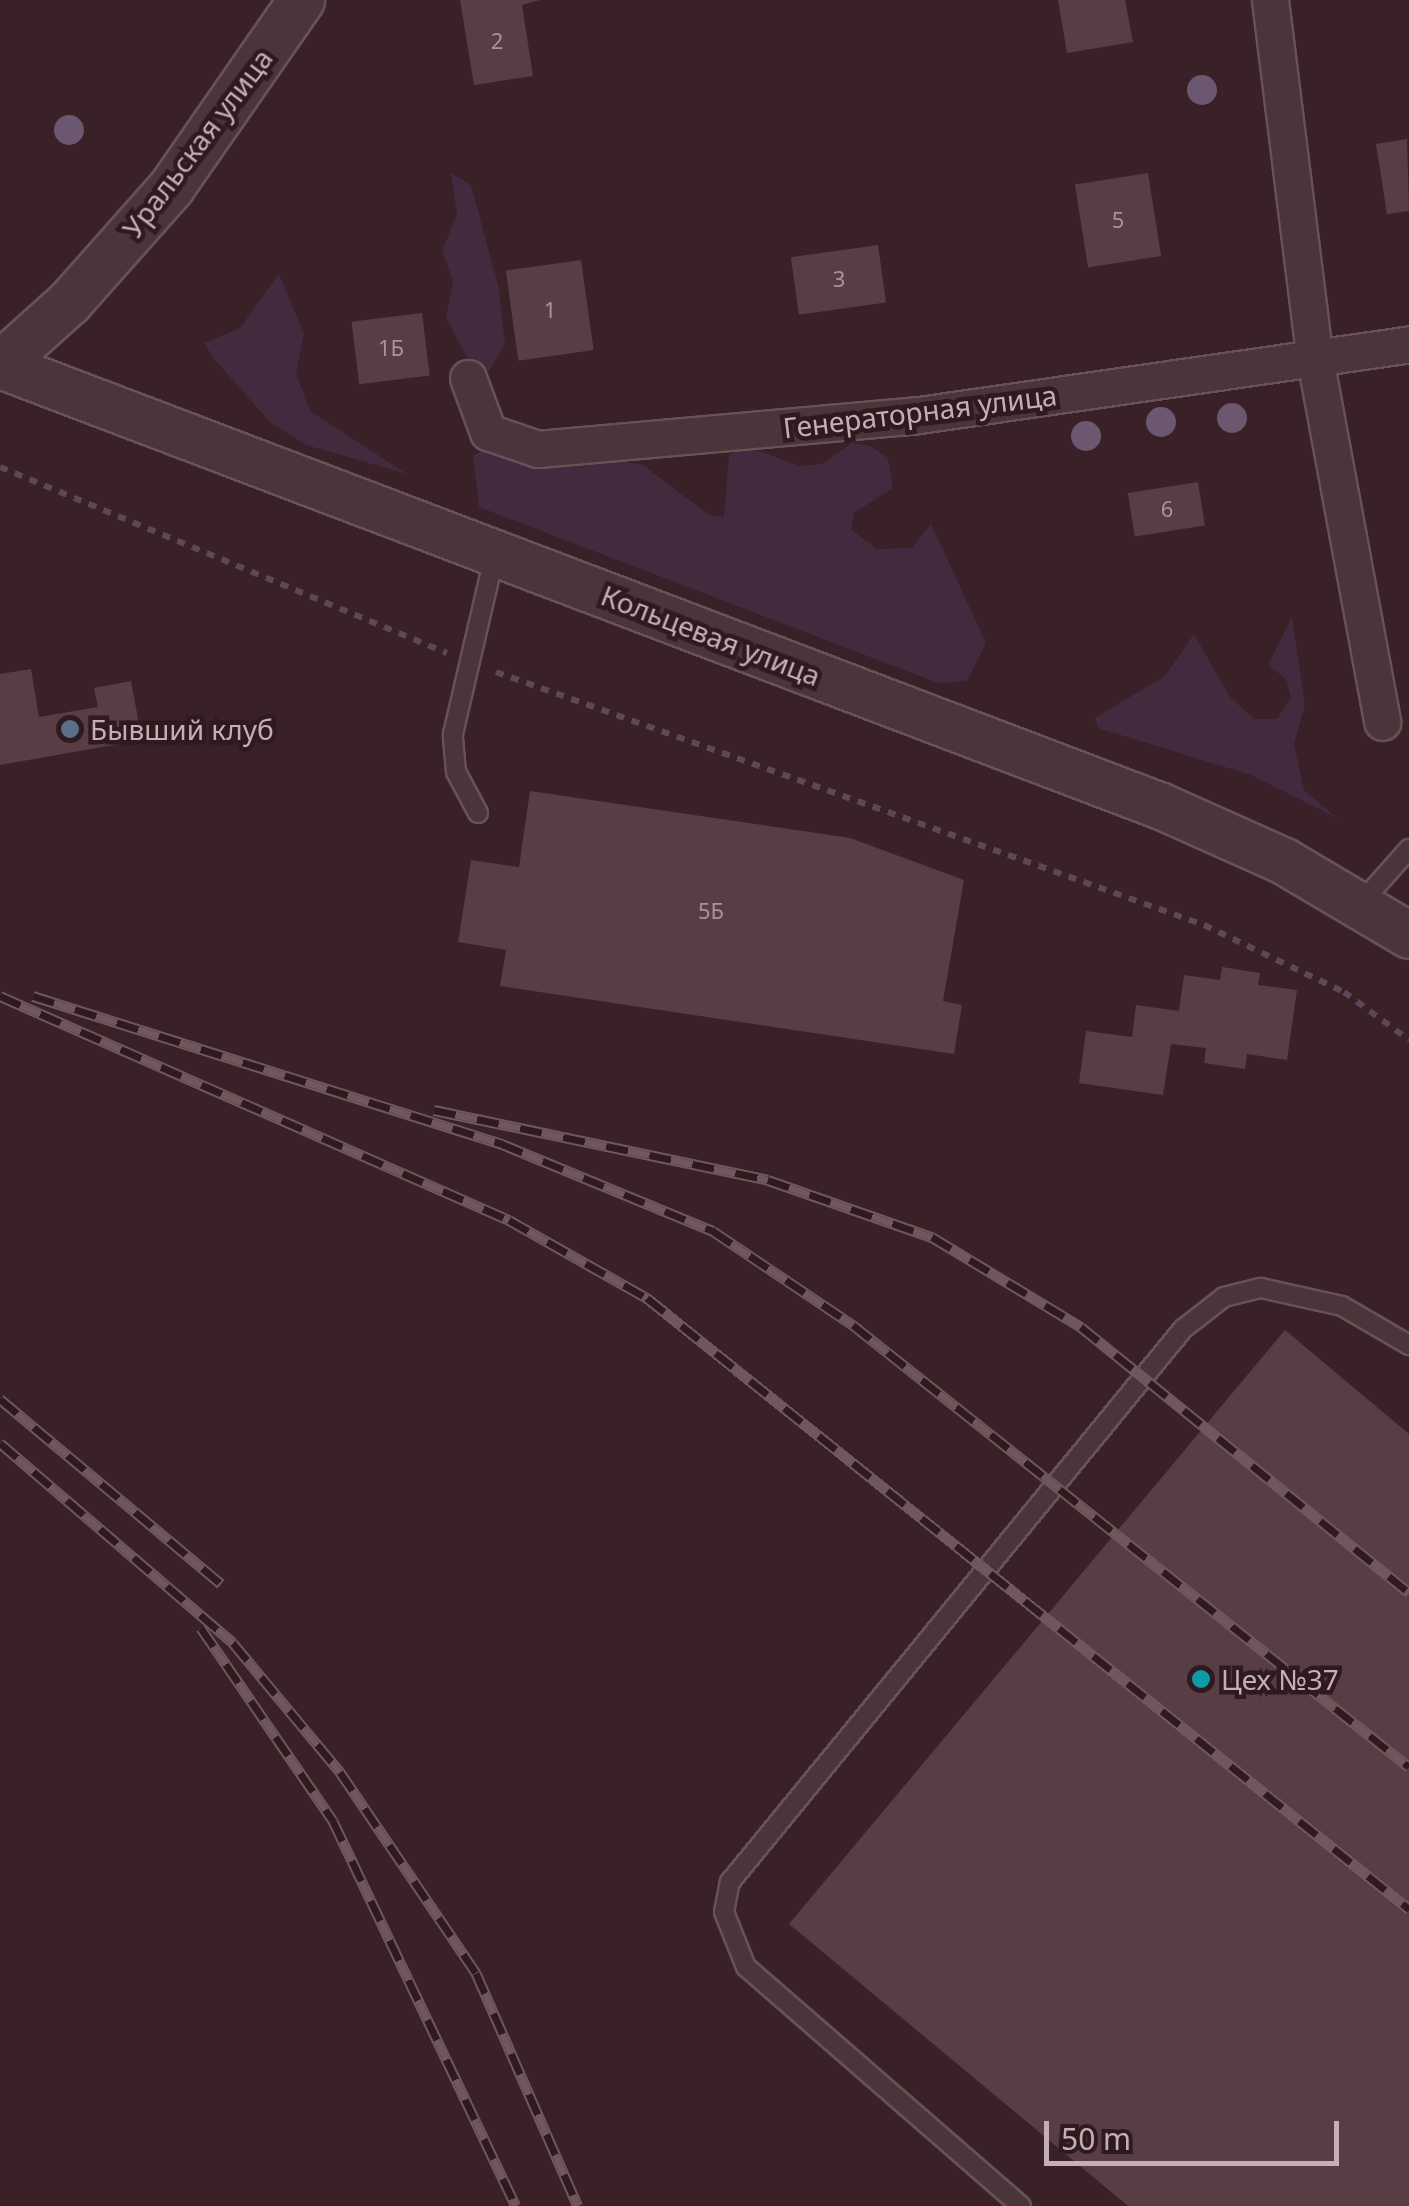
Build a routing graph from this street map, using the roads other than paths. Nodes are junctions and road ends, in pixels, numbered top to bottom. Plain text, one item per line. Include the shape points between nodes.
1 (301, 0) edge
2 (1270, 0) edge
3 (1409, 344) edge
4 (1315, 360) junction
5 (0, 364) edge
6 (468, 378) dead end
7 (495, 554) junction
8 (1382, 722) dead end
9 (478, 813) dead end
10 (1409, 849) edge
11 (1360, 905) junction
12 (1409, 935) edge
13 (1409, 1346) edge
14 (1021, 2206) edge

1 - 5 street, Уральская улица via 172,187 69,302
2 - 4 street
3 - 4 street, Генераторная улица
4 - 6 street, Генераторная улица via 919,414 538,449 488,432
4 - 8 street
5 - 7 street, Кольцевая улица
7 - 9 lane via 453,734 456,772
7 - 11 street, Кольцевая улица via 1161,806
10 - 11 lane
11 - 12 street, Кольцевая улица
13 - 14 lane via 1342,1306 1260,1288 1224,1298 1183,1329 730,1882 724,1912 746,1967

